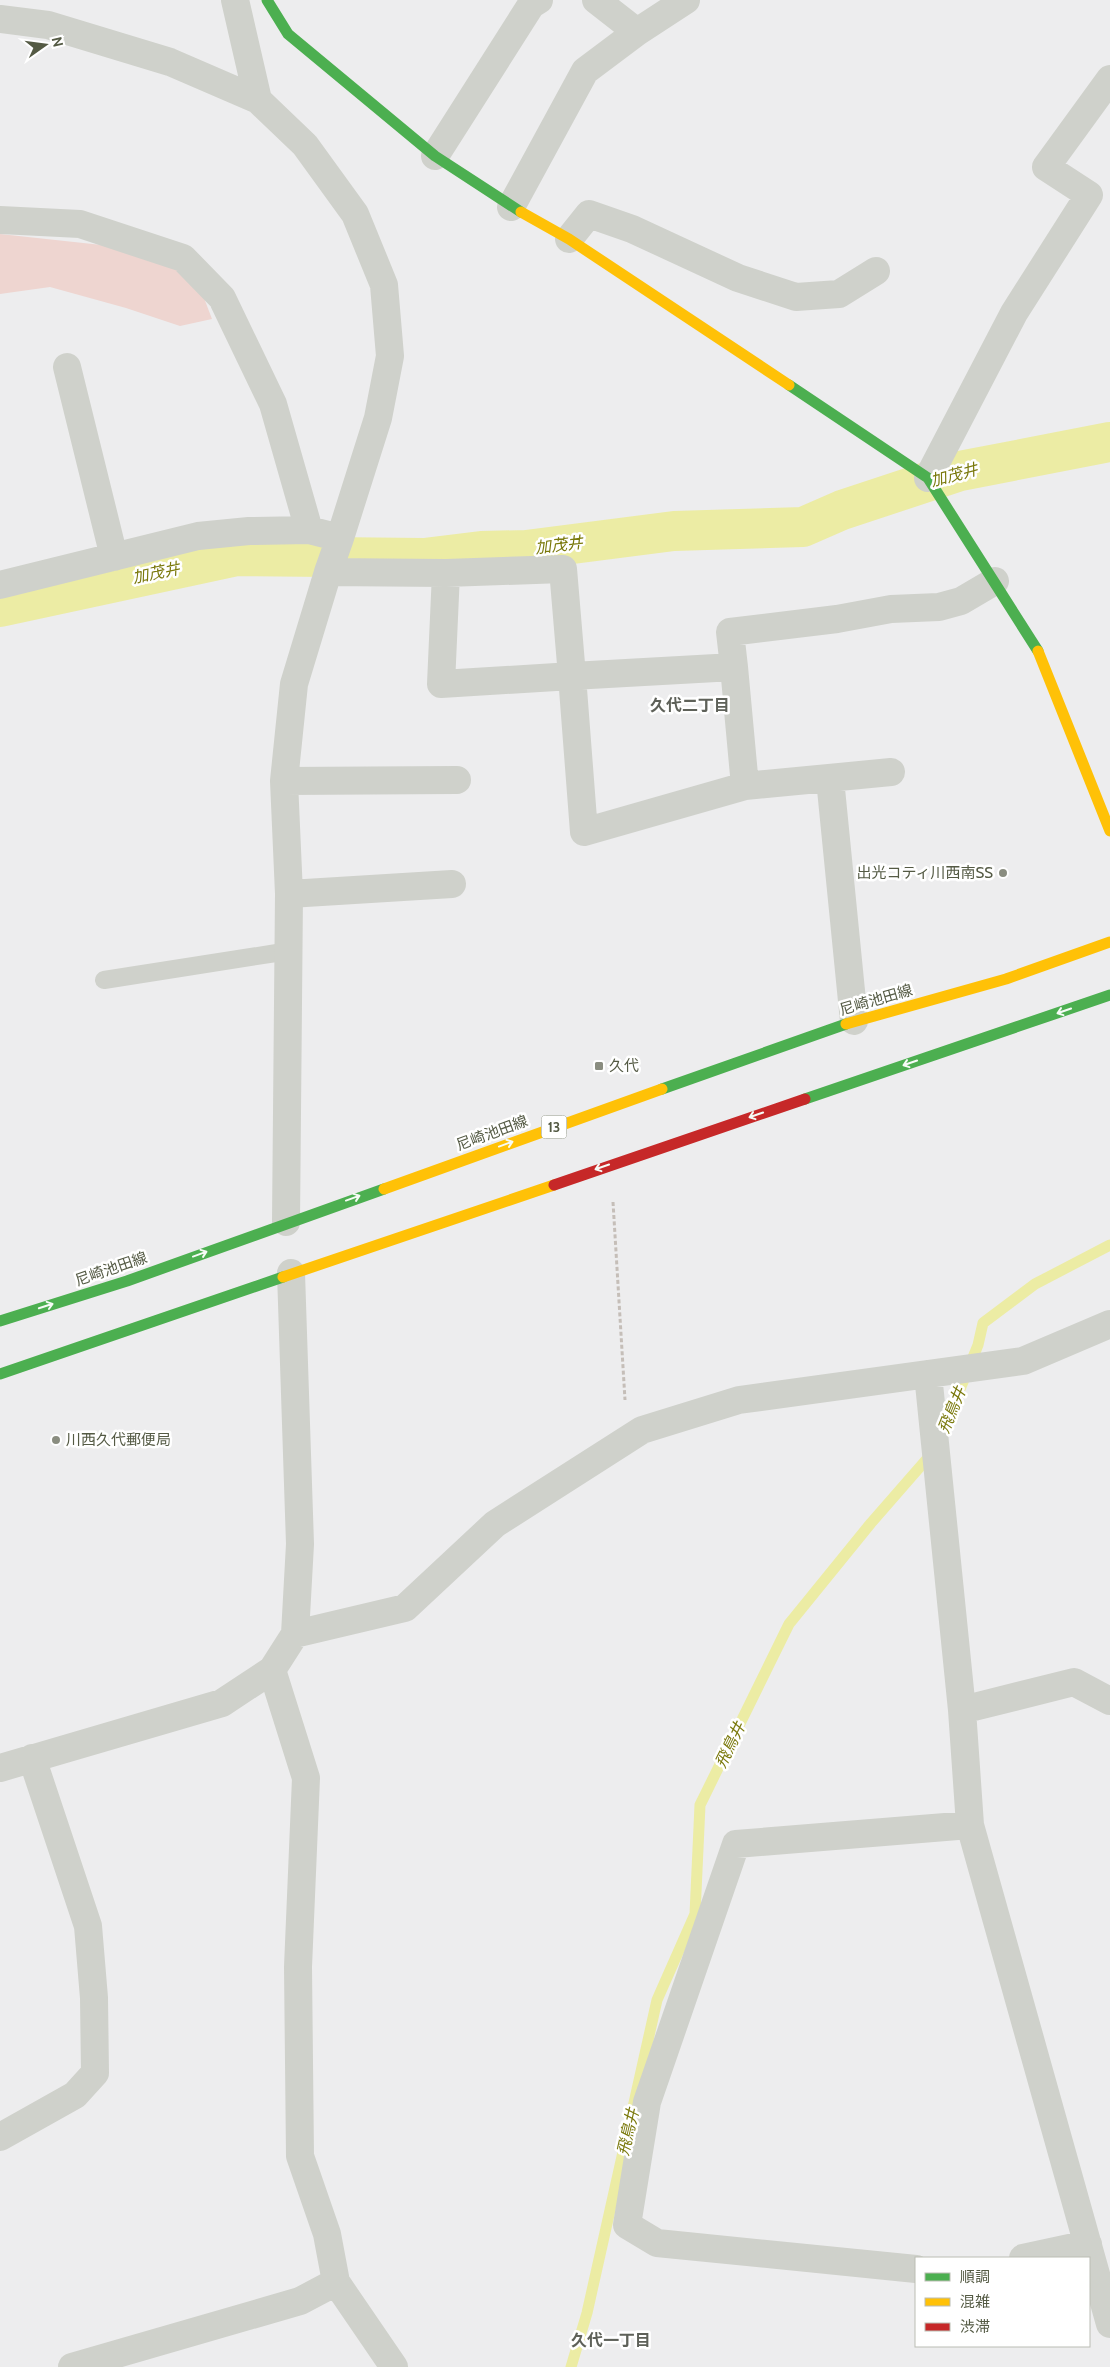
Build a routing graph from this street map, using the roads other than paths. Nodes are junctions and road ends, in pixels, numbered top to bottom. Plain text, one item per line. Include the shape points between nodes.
1 (234, 0) edge
2 (267, 0) edge
3 (539, 0) edge
4 (596, 0) edge
5 (686, 0) edge
6 (0, 19) edge
7 (637, 32) junction
8 (1110, 79) edge
9 (258, 100) junction
10 (436, 156) junction
11 (511, 207) junction
12 (0, 220) edge
13 (569, 239) junction
14 (876, 271) dead end
15 (67, 367) dead end
16 (928, 478) junction
17 (309, 530) junction
18 (340, 538) junction
19 (114, 557) junction
20 (328, 572) junction
21 (446, 573) junction
22 (995, 581) junction
23 (0, 586) edge
24 (734, 667) junction
25 (572, 676) junction
26 (891, 772) dead end
27 (830, 779) junction
28 (457, 780) dead end
29 (284, 781) junction
30 (745, 786) junction
31 (1110, 831) edge
32 (452, 884) dead end
33 (289, 894) junction
34 (1110, 942) edge
35 (289, 951) junction
36 (104, 980) dead end
37 (1110, 995) edge
38 (854, 1021) junction
39 (286, 1222) junction
40 (291, 1273) junction
41 (0, 1321) edge
42 (1110, 1324) edge
43 (0, 1374) edge
44 (928, 1374) junction
45 (295, 1634) junction
46 (272, 1670) junction
47 (1110, 1701) edge
48 (962, 1710) junction
49 (32, 1758) junction
50 (0, 1768) edge
51 (970, 1825) junction
52 (0, 2137) edge
53 (1088, 2244) junction
54 (1028, 2257) edge
55 (915, 2269) edge
56 (336, 2282) junction
57 (1110, 2324) edge
58 (72, 2367) edge
59 (394, 2367) edge

1 - 9 street
2 - 10 main road via 288,34
3 - 10 street via 531,5
4 - 7 street
5 - 7 street
6 - 9 street via 48,25 170,62
7 - 11 street via 585,71
8 - 16 street via 1046,167 1089,195 1014,313
9 - 18 street via 305,145 355,214 384,285 390,356 378,418
10 - 11 main road
11 - 13 main road
12 - 17 street via 80,224 183,258 222,298 273,404
13 - 14 street via 589,214 632,229 738,278 796,297 839,294
13 - 16 main road
15 - 19 street
16 - 22 main road
17 - 18 street
17 - 19 street via 198,536
18 - 20 street
19 - 23 street
20 - 21 street
20 - 29 street via 294,684
21 - 25 street via 563,570
21 - 25 street via 441,684
22 - 24 street via 961,601 939,607 892,609 730,632
22 - 31 main road via 1038,653
24 - 25 street
24 - 30 street
25 - 30 street via 584,832
26 - 27 street
27 - 30 street
27 - 38 street
28 - 29 street
29 - 33 street
32 - 33 street
33 - 35 street
34 - 38 main road, 尼崎池田線 / 13 via 1006,979
35 - 36 lane
35 - 39 street
37 -> 40 main road
39 -> 38 main road, 尼崎池田線 / 13
41 -> 39 main road, 尼崎池田線 / 13 via 127,1281
40 - 43 main road
40 - 45 street via 300,1544
42 - 44 street via 1023,1361
44 - 45 street via 738,1400 642,1430 496,1524 405,1608
44 - 48 street
45 - 46 street
46 - 49 street via 222,1703
46 - 56 street via 306,1778 298,1967 300,2156 327,2234
47 - 48 street via 1074,1682
48 - 51 street
49 - 50 street
49 - 52 street via 88,1926 94,1998 95,2073 75,2095
51 - 53 street
51 - 55 street via 736,1844 648,2102 627,2224 657,2242
53 - 54 street
53 - 57 street
56 - 58 street via 300,2301
56 - 59 street

